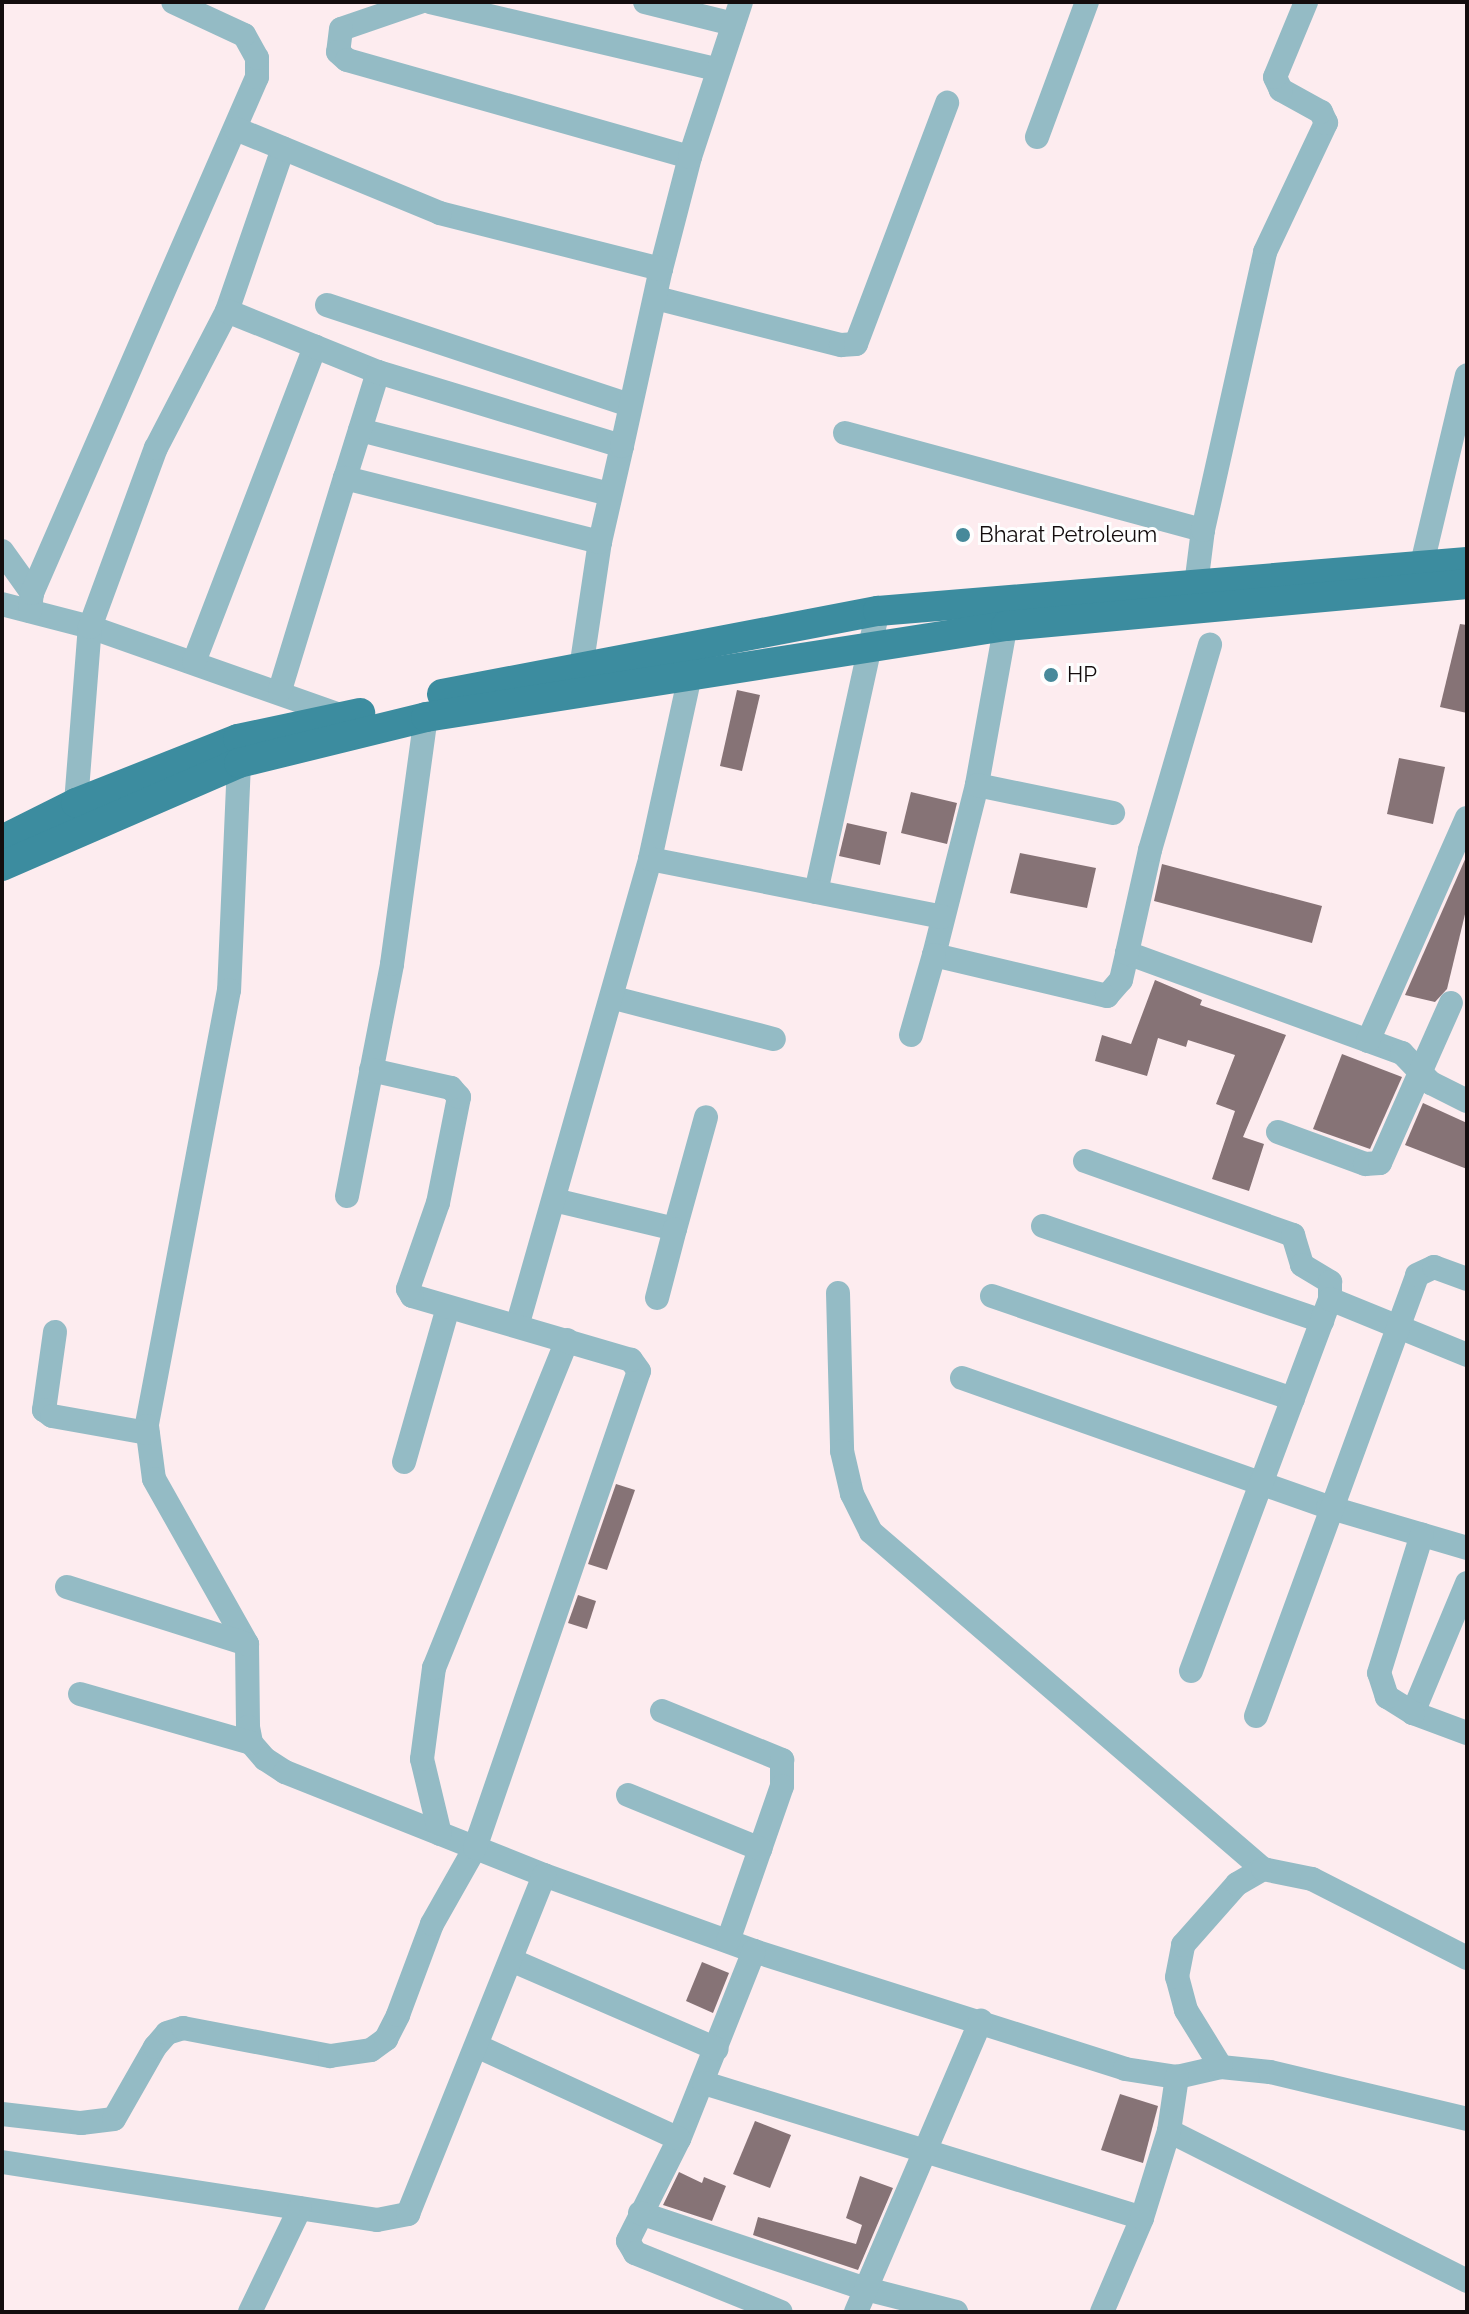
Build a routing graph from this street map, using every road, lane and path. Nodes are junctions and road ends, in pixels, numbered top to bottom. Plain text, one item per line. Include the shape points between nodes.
1 (173, 2) edge
2 (420, 2) edge
3 (430, 2) edge
4 (645, 2) edge
5 (1087, 2) edge
6 (1306, 2) edge
7 (392, 8) edge
8 (737, 13) edge
9 (716, 69) junction
10 (947, 103) dead end
11 (236, 129) junction
12 (1037, 137) dead end
13 (283, 148) junction
14 (690, 157) junction
15 (661, 269) junction
16 (656, 298) junction
17 (327, 305) dead end
18 (227, 311) junction
19 (315, 346) junction
20 (378, 372) junction
21 (1467, 375) edge
22 (630, 405) junction
23 (360, 430) junction
24 (845, 433) dead end
25 (622, 446) junction
26 (345, 478) junction
27 (610, 494) junction
28 (1203, 530) junction
29 (600, 542) junction
30 (2, 551) edge
31 (1467, 562) edge
32 (1421, 568) junction
33 (1467, 584) edge
34 (1194, 600) junction
35 (31, 602) junction
36 (2, 604) edge
37 (878, 611) junction
38 (1008, 612) junction
39 (90, 627) junction
40 (871, 644) junction
41 (1210, 645) dead end
42 (693, 660) junction
43 (194, 662) junction
44 (580, 680) junction
45 (280, 690) junction
46 (426, 717) junction
47 (353, 724) junction
48 (239, 763) junction
49 (977, 785) junction
50 (76, 803) junction
51 (1113, 813) dead end
52 (1467, 818) edge
53 (2, 840) edge
54 (650, 859) junction
55 (2, 866) edge
56 (816, 892) junction
57 (942, 917) junction
58 (1127, 953) junction
59 (934, 955) junction
60 (614, 998) junction
61 (1451, 1003) dead end
62 (911, 1035) dead end
63 (774, 1039) dead end
64 (1368, 1041) junction
65 (1419, 1069) junction
66 (371, 1070) junction
67 (1467, 1101) edge
68 (706, 1117) dead end
69 (1278, 1132) dead end
70 (1085, 1161) dead end
71 (347, 1196) dead end
72 (554, 1200) junction
73 (1043, 1226) dead end
74 (675, 1229) junction
75 (1467, 1279) edge
76 (838, 1293) dead end
77 (992, 1296) dead end
78 (657, 1298) dead end
79 (448, 1308) junction
80 (1326, 1310) junction
81 (518, 1323) junction
82 (1398, 1327) junction
83 (55, 1332) dead end
84 (567, 1340) junction
85 (1467, 1355) edge
86 (962, 1378) dead end
87 (1293, 1399) junction
88 (147, 1433) junction
89 (404, 1462) dead end
90 (1260, 1481) junction
91 (1328, 1507) junction
92 (1422, 1534) junction
93 (1467, 1548) edge
94 (1467, 1583) edge
95 (67, 1587) dead end
96 (247, 1644) junction
97 (1191, 1671) dead end
98 (80, 1694) dead end
99 (662, 1711) dead end
100 (1413, 1713) junction
101 (1256, 1716) dead end
102 (1467, 1733) edge
103 (251, 1743) junction
104 (628, 1795) dead end
105 (440, 1834) junction
106 (475, 1848) junction
107 (760, 1849) junction
108 (1263, 1869) junction
109 (544, 1875) junction
110 (728, 1941) junction
111 (754, 1951) junction
112 (1467, 1958) edge
113 (511, 1960) junction
114 (981, 2021) junction
115 (479, 2047) junction
116 (717, 2049) junction
117 (1221, 2067) junction
118 (1177, 2077) junction
119 (704, 2083) junction
120 (2, 2114) edge
121 (1467, 2119) edge
122 (1169, 2131) junction
123 (679, 2139) junction
124 (928, 2154) junction
125 (2, 2162) edge
126 (300, 2208) junction
127 (640, 2213) junction
128 (1142, 2218) junction
129 (1467, 2281) edge
130 (866, 2289) junction
131 (250, 2312) edge
132 (781, 2312) edge
133 (856, 2312) edge
134 (956, 2312) edge
135 (1102, 2312) edge

1 - 11 street via 248,39 257,58 257,77
2 - 7 street
3 - 9 street
4 - 8 street
5 - 12 street
6 - 28 street via 1275,77 1281,90 1321,112 1326,123 1265,252
7 - 14 street via 341,29 341,56
8 - 9 street
9 - 14 street
10 - 16 street via 856,344 841,345
11 - 13 street
11 - 35 street
13 - 15 street via 440,213
13 - 18 street
14 - 15 street
15 - 16 street
16 - 22 street
17 - 22 street
18 - 19 street
18 - 39 street via 156,448
19 - 20 street
19 - 43 street
20 - 23 street
20 - 25 street
21 - 32 street
22 - 25 street
23 - 26 street
23 - 27 street
24 - 28 street
25 - 27 street
26 - 29 street
26 - 45 street
27 - 29 street
28 - 34 street
29 - 44 street
30 - 35 street
31 - 32 main road
32 - 34 main road
33 - 34 main road
34 - 38 main road
35 - 36 street
35 - 39 street
37 - 38 main road
37 - 40 street
37 - 42 main road
38 - 40 main road
38 - 49 street
39 - 43 street
39 - 50 street
40 - 42 main road
40 - 56 street
41 - 58 street via 1150,850
42 - 44 main road
42 - 54 street
43 - 45 street
44 - 46 main road
44 - 47 main road
45 - 47 street
46 - 47 main road
46 - 66 street via 392,964
47 - 48 main road
47 - 50 main road via 238,739
48 - 55 main road
48 - 88 street via 229,990
49 - 51 street
49 - 57 street
50 - 53 main road
52 - 64 street
54 - 56 street
54 - 60 street
56 - 57 street
57 - 59 street
58 - 59 street via 1121,980 1107,996
58 - 64 street
59 - 62 street
60 - 63 street
60 - 72 street
61 - 65 street
64 - 65 street via 1402,1053
65 - 67 street via 1431,1083
65 - 69 street via 1380,1163 1365,1164
66 - 71 street
66 - 79 street via 451,1088 459,1097 434,1218 408,1289 412,1296
68 - 74 street
70 - 80 street via 1293,1235 1302,1265 1330,1282
72 - 74 street
72 - 81 street
73 - 80 street
74 - 78 street
75 - 82 street via 1434,1267 1422,1269
76 - 108 street via 842,1451 852,1494 871,1532
77 - 87 street
79 - 81 street
79 - 89 street
80 - 82 street
80 - 87 street
81 - 84 street
82 - 85 street
82 - 91 street
83 - 88 street via 44,1410 52,1416
84 - 105 street via 434,1668 422,1759
84 - 106 street via 631,1360 638,1365 640,1378
86 - 90 street
87 - 90 street
88 - 96 street via 154,1479
90 - 91 street
90 - 97 street
91 - 92 street
91 - 101 street
92 - 93 street
92 - 100 street via 1379,1673 1387,1697
94 - 100 street
95 - 96 street
96 - 103 street
98 - 103 street
99 - 107 street via 782,1760 782,1786
100 - 102 street
103 - 105 street via 285,1772
104 - 107 street
105 - 106 street
106 - 109 street
106 - 120 street via 432,1924 386,2039 371,2050 330,2056 183,2028 167,2033 155,2047 114,2119 81,2123
107 - 110 street
108 - 112 street via 1312,1879
108 - 117 street via 1237,1884 1183,1945 1177,1977 1186,2010
109 - 110 street
109 - 113 street
110 - 111 street
111 - 114 street
111 - 116 street
113 - 115 street
113 - 116 street
114 - 118 street via 1125,2069
114 - 124 street
115 - 123 street
115 - 126 street via 408,2214 377,2220
116 - 119 street
117 - 118 street
117 - 121 street via 1299,2077
118 - 122 street
119 - 123 street
119 - 124 street
122 - 128 street
122 - 129 street
123 - 127 street
124 - 128 street
124 - 130 street
125 - 126 street
126 - 131 street
127 - 130 street
127 - 132 street via 628,2241 635,2253
128 - 135 street
130 - 133 street
130 - 134 street

